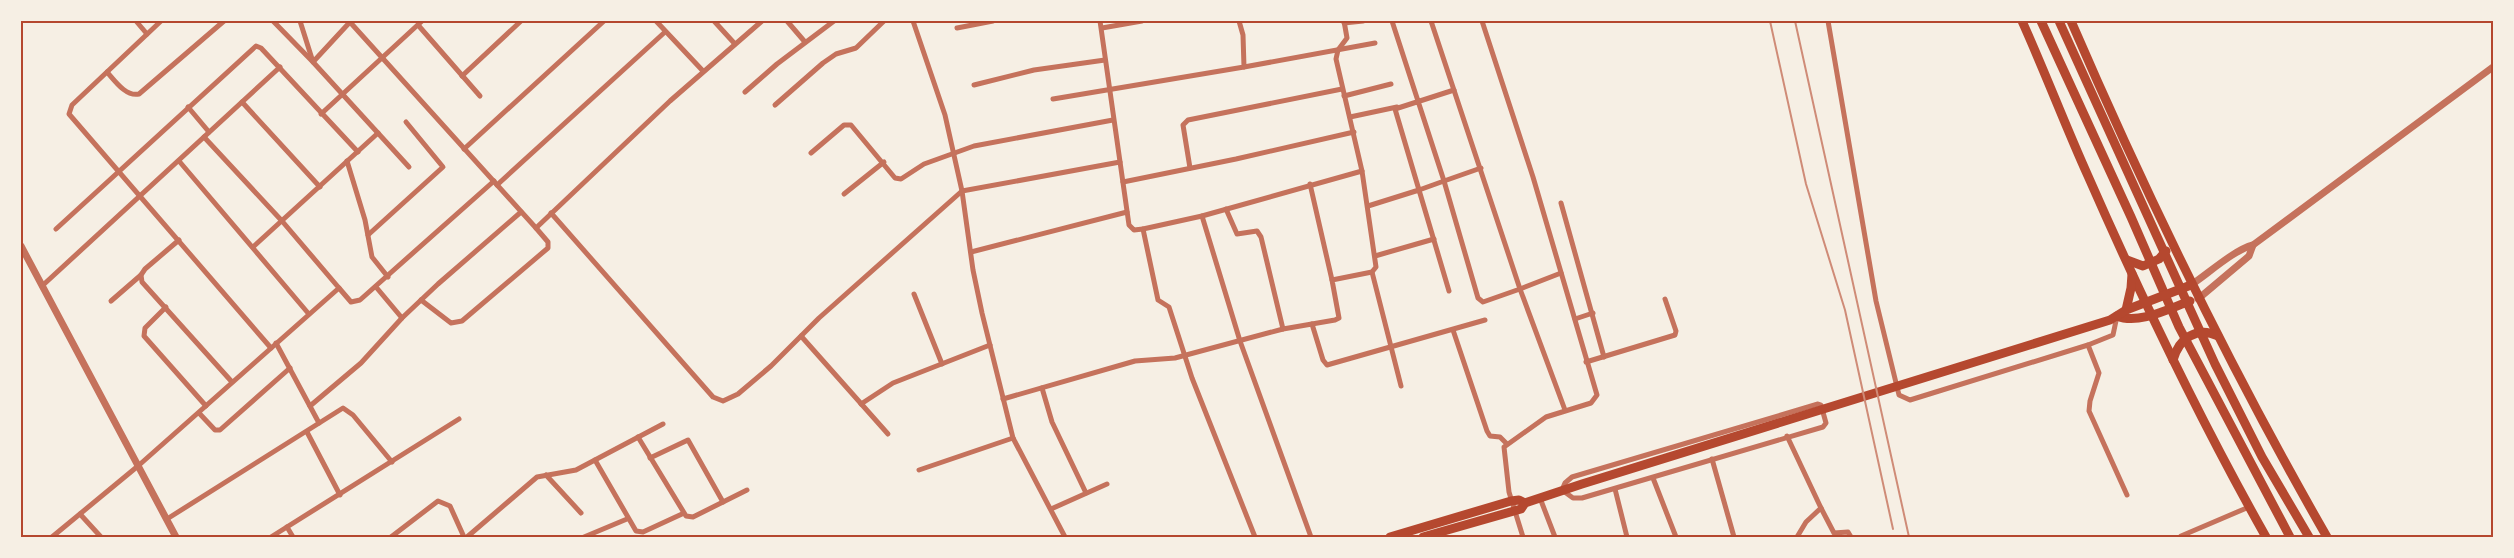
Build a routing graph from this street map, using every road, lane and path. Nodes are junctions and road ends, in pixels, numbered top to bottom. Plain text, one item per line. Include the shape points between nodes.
1 (136, 21) edge
2 (161, 21) edge
3 (224, 21) edge
4 (273, 21) edge
5 (300, 21) edge
6 (521, 21) edge
7 (604, 21) edge
8 (656, 21) edge
9 (714, 21) edge
10 (761, 21) edge
11 (787, 21) edge
12 (884, 21) edge
13 (913, 21) edge
14 (993, 21) edge
15 (1100, 21) edge
16 (1142, 21) edge
17 (1239, 21) edge
18 (1363, 21) edge
19 (1392, 21) edge
20 (1431, 21) edge
21 (1482, 21) edge
22 (1828, 21) edge
23 (2022, 21) edge
24 (2041, 21) edge
25 (2059, 21) edge
26 (2071, 21) edge
27 (350, 22) edge
28 (832, 22) edge
29 (1344, 22) edge
30 (420, 23) edge
31 (957, 28) dead end
32 (1102, 28) junction
33 (665, 32) junction
34 (147, 34) junction
35 (805, 42) junction
36 (1375, 43) dead end
37 (735, 44) junction
38 (1338, 50) junction
39 (383, 57) junction
40 (1105, 60) junction
41 (313, 62) junction
42 (1244, 67) junction
43 (2493, 67) edge
44 (280, 68) junction
45 (703, 71) junction
46 (107, 72) junction
47 (462, 76) junction
48 (1391, 84) dead end
49 (974, 85) dead end
50 (1342, 89) junction
51 (1109, 90) junction
52 (1454, 90) junction
53 (745, 92) dead end
54 (342, 93) junction
55 (480, 96) dead end
56 (1344, 96) junction
57 (1053, 99) dead end
58 (1418, 100) junction
59 (242, 102) junction
60 (775, 105) dead end
61 (188, 107) junction
62 (1397, 107) junction
63 (321, 114) junction
64 (1350, 117) junction
65 (1113, 120) junction
66 (406, 122) dead end
67 (209, 132) junction
68 (1354, 132) junction
69 (378, 133) junction
70 (204, 137) junction
71 (464, 149) junction
72 (358, 152) junction
73 (811, 153) dead end
74 (954, 154) junction
75 (179, 161) junction
76 (347, 161) junction
77 (884, 162) junction
78 (1120, 162) junction
79 (409, 167) dead end
80 (1190, 168) junction
81 (1481, 168) junction
82 (119, 171) junction
83 (1362, 171) junction
84 (1444, 181) junction
85 (1123, 182) junction
86 (496, 183) junction
87 (1310, 184) junction
88 (320, 186) junction
89 (1419, 190) junction
90 (962, 191) junction
91 (844, 194) dead end
92 (141, 196) junction
93 (1561, 203) dead end
94 (1368, 206) junction
95 (1226, 209) junction
96 (521, 212) junction
97 (1127, 212) junction
98 (551, 213) junction
99 (1202, 216) junction
100 (282, 221) junction
101 (536, 228) junction
102 (56, 229) dead end
103 (1143, 229) junction
104 (2168, 234) junction
105 (368, 235) junction
106 (1434, 239) junction
107 (179, 240) junction
108 (2253, 245) junction
109 (21, 246) edge
110 (253, 247) junction
111 (970, 252) junction
112 (1375, 256) junction
113 (28, 259) junction
114 (2127, 260) junction
115 (21, 265) edge
116 (1372, 272) junction
117 (2132, 272) junction
118 (1561, 273) junction
119 (141, 275) junction
120 (388, 277) junction
121 (1332, 280) junction
122 (2191, 285) junction
123 (42, 286) junction
124 (376, 287) junction
125 (339, 288) junction
126 (1520, 289) junction
127 (1449, 291) dead end
128 (914, 294) dead end
129 (1665, 299) dead end
130 (2198, 299) junction
131 (421, 300) junction
132 (111, 301) dead end
133 (2146, 302) junction
134 (166, 307) junction
135 (2126, 310) junction
136 (1593, 313) junction
137 (308, 314) junction
138 (2152, 315) junction
139 (402, 318) junction
140 (2114, 318) junction
141 (1575, 319) junction
142 (1485, 320) dead end
143 (1312, 324) junction
144 (1283, 329) junction
145 (1453, 330) junction
146 (801, 336) junction
147 (2218, 336) junction
148 (1240, 341) junction
149 (990, 345) junction
150 (2088, 345) junction
151 (273, 346) junction
152 (1390, 348) junction
153 (1185, 355) junction
154 (1604, 357) junction
155 (2173, 360) junction
156 (1586, 362) junction
157 (942, 364) junction
158 (290, 368) junction
159 (232, 382) junction
160 (1401, 386) dead end
161 (1042, 388) junction
162 (1003, 399) junction
163 (861, 404) junction
164 (206, 406) junction
165 (310, 406) junction
166 (1566, 410) junction
167 (199, 413) junction
168 (459, 419) dead end
169 (319, 423) junction
170 (663, 424) dead end
171 (307, 432) junction
172 (888, 434) dead end
173 (1787, 436) junction
174 (638, 437) junction
175 (1013, 438) junction
176 (1507, 444) junction
177 (650, 458) junction
178 (1712, 459) junction
179 (595, 460) junction
180 (392, 462) junction
181 (138, 466) junction
182 (919, 470) dead end
183 (546, 475) junction
184 (1653, 478) junction
185 (1107, 484) dead end
186 (1615, 489) junction
187 (747, 490) dead end
188 (1562, 490) junction
189 (1086, 493) junction
190 (340, 495) junction
191 (2127, 495) dead end
192 (1540, 498) junction
193 (723, 502) junction
194 (1512, 506) junction
195 (2249, 507) junction
196 (1821, 508) junction
197 (1051, 509) junction
198 (581, 513) dead end
199 (80, 514) junction
200 (682, 514) junction
201 (166, 519) junction
202 (627, 519) junction
203 (287, 527) junction
204 (1444, 534) edge
205 (2181, 536) edge
206 (52, 537) edge
207 (101, 537) edge
208 (176, 537) edge
209 (271, 537) edge
210 (293, 537) edge
211 (391, 537) edge
212 (465, 537) edge
213 (584, 537) edge
214 (1065, 537) edge
215 (1255, 537) edge
216 (1311, 537) edge
217 (1390, 537) edge
218 (1423, 537) edge
219 (1523, 537) edge
220 (1555, 537) edge
221 (1627, 537) edge
222 (1676, 537) edge
223 (1734, 537) edge
224 (1797, 537) edge
225 (1851, 537) edge
226 (2266, 537) edge
227 (2290, 537) edge
228 (2309, 537) edge
229 (2327, 537) edge

1 - 34 street
2 - 34 street
3 - 46 street via 139,94 126,91
4 - 41 street
5 - 41 street
6 - 47 street
7 - 71 street
8 - 33 street
9 - 37 street
10 - 37 street
11 - 35 street
12 - 60 street via 856,48 823,63
13 - 74 street
14 - 31 street
15 - 32 street
16 - 32 street
17 - 42 street
18 - 29 street
19 - 58 street
20 - 52 street
21 - 118 street via 1531,167
22 - 150 street via 1876,301 1899,395 1910,400
23 - 114 highway
24 - 227 highway via 2180,327
25 - 228 highway via 2215,364 2262,457
26 - 104 highway
27 - 39 street
27 - 41 street
28 - 35 street
29 - 38 street via 1347,38
30 - 39 street
30 - 47 street
32 - 40 street
33 - 45 street
33 - 86 street
34 - 46 street
35 - 53 street
36 - 38 street
37 - 45 street
38 - 42 street
38 - 50 street
39 - 54 street
39 - 71 street
40 - 49 street via 1035,70
40 - 51 street
41 - 54 street
42 - 51 street
43 - 108 street
44 - 59 street
44 - 61 street via 256,46
44 - 63 street
45 - 98 street
46 - 82 street via 72,105 69,114
47 - 55 street
48 - 56 street
50 - 56 street
50 - 80 street via 1188,120 1183,125
51 - 57 street
51 - 65 street
52 - 58 street
52 - 81 street
54 - 63 street
54 - 69 street
56 - 64 street
58 - 62 street
58 - 84 street
59 - 67 street
59 - 88 street
61 - 67 street
61 - 82 street
62 - 64 street
62 - 89 street
63 - 72 street
64 - 68 street
65 - 74 street via 991,141
65 - 78 street
66 - 105 street via 443,167
67 - 70 street
68 - 80 street
68 - 83 street
69 - 72 street
69 - 79 street
70 - 75 street
70 - 100 street
71 - 86 street
72 - 76 street
73 - 77 street via 848,124
74 - 77 street via 924,164 901,179
74 - 90 street
75 - 92 street
75 - 110 street
76 - 88 street
76 - 105 street
77 - 91 street
78 - 85 street
78 - 90 street
80 - 85 street
81 - 84 street
81 - 126 street
82 - 92 street
82 - 102 street
83 - 87 street
83 - 94 street
84 - 89 street
84 - 126 street via 1478,298 1486,302
85 - 97 street
86 - 96 street
86 - 120 street
87 - 95 street
87 - 121 street
88 - 100 street
89 - 94 street
89 - 106 street
90 - 111 street
90 - 146 street
92 - 107 street
92 - 123 street
93 - 136 street
94 - 112 street
95 - 99 street
95 - 144 street via 1237,234 1257,231 1261,237
96 - 101 street
96 - 131 street
97 - 103 street via 1132,229
97 - 111 street
98 - 101 street
98 - 146 street via 716,399 723,401 738,394
99 - 103 street
99 - 148 street
100 - 110 street
100 - 125 street
101 - 131 street via 548,242 548,248 462,321 451,323
103 - 153 street via 1158,300 1169,307
104 - 114 highway via 2168,248 2159,259 2143,266
104 - 122 highway
105 - 120 street via 373,259
106 - 112 street
106 - 127 street
107 - 119 street
107 - 151 street
108 - 122 street via 2241,248
108 - 130 street via 2249,256
109 - 113 street
110 - 137 street
111 - 149 street
112 - 116 street via 1376,267
113 - 115 street
113 - 123 street
114 - 117 highway
116 - 121 street
116 - 152 street
117 - 133 highway
117 - 135 highway
118 - 126 street
118 - 141 street
119 - 132 street
119 - 134 street via 142,282
120 - 124 street
121 - 143 street via 1340,315 1335,320
122 - 130 highway
122 - 133 highway
123 - 181 street
124 - 125 street via 356,303
124 - 139 street
125 - 137 street
126 - 166 street
128 - 157 street
129 - 154 street via 1675,335
130 - 138 highway
130 - 147 highway
131 - 139 street
133 - 135 highway
133 - 138 highway
134 - 159 street
134 - 164 street via 145,328 144,336
135 - 140 highway
136 - 141 street
136 - 154 street
137 - 151 street
138 - 140 highway
138 - 155 highway
139 - 165 street via 361,363
140 - 150 street via 2113,335
140 - 188 highway
141 - 156 street
142 - 145 street
143 - 144 street
143 - 152 street via 1327,365
144 - 148 street
145 - 152 street
145 - 176 street via 1488,435 1500,437
146 - 163 street
147 - 155 highway via 2207,330 2194,332 2176,350
147 - 229 highway
148 - 153 street
148 - 216 street
149 - 157 street
149 - 162 street
150 - 191 street via 2099,373 2089,411
151 - 158 street
151 - 159 street
152 - 160 street
153 - 161 street via 1136,362
153 - 215 street
154 - 156 street
155 - 195 highway
156 - 166 street via 1597,397 1591,403
157 - 163 street via 893,383
158 - 165 street
158 - 167 street via 220,430 215,430
159 - 164 street
161 - 162 street
161 - 189 street via 1052,422
162 - 175 street
163 - 172 street
164 - 167 street
165 - 169 street
166 - 176 street via 1546,417
167 - 181 street
168 - 180 street
169 - 171 street
169 - 180 street via 339,409 347,409
170 - 174 street
171 - 190 street
171 - 201 street
173 - 178 street
173 - 188 street via 1825,426 1821,405 1572,477
173 - 196 street
174 - 177 street
174 - 179 street
175 - 182 street
175 - 197 street
176 - 194 street via 1504,453
177 - 193 street via 688,440
177 - 200 street
178 - 184 street
178 - 223 street
179 - 183 street via 576,470
179 - 202 street
180 - 190 street
181 - 199 street
181 - 201 street
183 - 198 street
183 - 212 street via 537,477
184 - 186 street
184 - 222 street
185 - 189 street
186 - 188 street via 1578,499
186 - 221 street
187 - 193 street
188 - 192 highway
189 - 197 street
190 - 203 street
192 - 194 highway via 1525,503 1521,509
192 - 220 street
193 - 200 street via 693,517
194 - 204 highway
194 - 217 highway
194 - 219 street
195 - 205 street
195 - 226 highway
196 - 224 street
196 - 225 street via 1834,533 1848,532
197 - 214 street
199 - 206 street
199 - 207 street
200 - 202 street via 643,532 636,531
201 - 208 street
202 - 213 street
203 - 209 street
203 - 210 street
204 - 218 highway
211 - 212 street via 438,501 450,506

